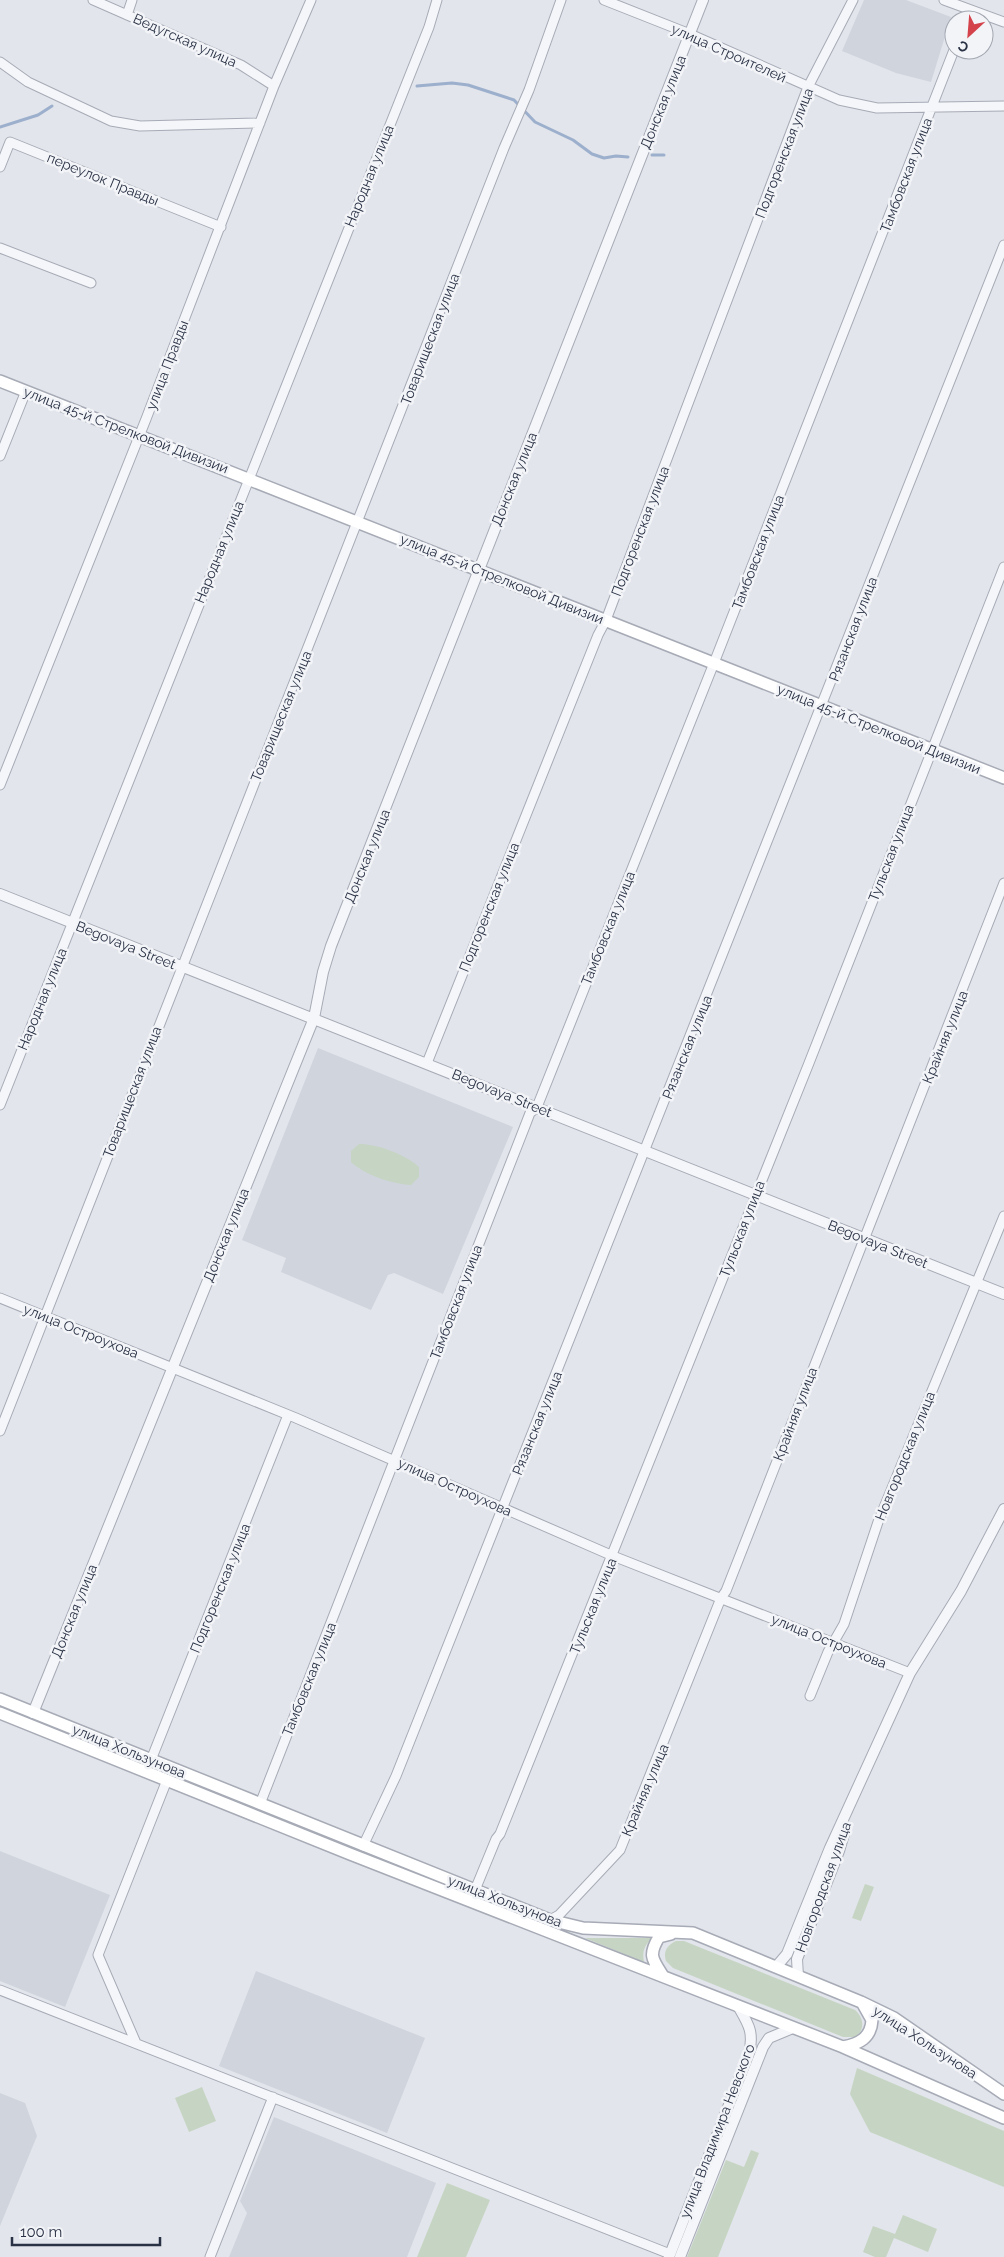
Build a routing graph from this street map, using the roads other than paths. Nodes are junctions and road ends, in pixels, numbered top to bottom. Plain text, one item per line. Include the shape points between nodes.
1 (93, 0) edge
2 (132, 0) edge
3 (311, 0) edge
4 (437, 0) edge
5 (561, 0) edge
6 (604, 0) edge
7 (703, 0) edge
8 (853, 0) edge
9 (944, 0) edge
10 (970, 10) edge
11 (127, 15) junction
12 (690, 34) junction
13 (950, 60) edge
14 (0, 62) edge
15 (274, 86) junction
16 (808, 87) junction
17 (1004, 106) edge
18 (932, 108) junction
19 (260, 123) junction
20 (0, 167) edge
21 (221, 227) junction
22 (1004, 246) edge
23 (0, 248) edge
24 (92, 283) dead end
25 (0, 381) edge
26 (26, 391) junction
27 (139, 436) junction
28 (0, 456) edge
29 (248, 479) junction
30 (358, 522) junction
31 (1004, 567) edge
32 (479, 570) junction
33 (606, 620) junction
34 (714, 663) junction
35 (822, 706) junction
36 (932, 750) junction
37 (1004, 778) edge
38 (0, 785) edge
39 (1004, 883) edge
40 (0, 894) edge
41 (71, 923) junction
42 (181, 967) junction
43 (314, 1018) junction
44 (427, 1063) junction
45 (0, 1105) edge
46 (537, 1107) junction
47 (646, 1151) junction
48 (755, 1194) junction
49 (1004, 1216) edge
50 (863, 1238) junction
51 (977, 1283) junction
52 (1004, 1294) edge
53 (0, 1298) edge
54 (45, 1316) junction
55 (173, 1368) junction
56 (288, 1415) junction
57 (0, 1431) edge
58 (394, 1460) junction
59 (1004, 1508) edge
60 (502, 1509) junction
61 (613, 1556) junction
62 (721, 1598) junction
63 (834, 1642) junction
64 (910, 1673) junction
65 (810, 1696) dead end
66 (0, 1699) edge
67 (0, 1713) edge
68 (33, 1713) junction
69 (28, 1724) junction
70 (151, 1760) junction
71 (168, 1780) junction
72 (853, 1799) junction
73 (260, 1804) junction
74 (363, 1846) junction
75 (475, 1890) junction
76 (550, 1920) junction
77 (676, 1932) junction
78 (776, 1967) junction
79 (663, 1976) junction
80 (798, 1976) junction
81 (0, 1990) edge
82 (861, 2002) junction
83 (738, 2006) junction
84 (793, 2028) junction
85 (136, 2043) junction
86 (844, 2048) junction
87 (1004, 2094) edge
88 (273, 2097) junction
89 (1001, 2114) edge
90 (673, 2256) edge
91 (210, 2257) edge

1 - 11 street, Ведугская улица
2 - 11 street
3 - 15 street, улица Правды
4 - 29 street, Народная улица
5 - 30 street, Товарищеская улица via 529,90
6 - 12 street, улица Строителей
7 - 12 street, Донская улица
8 - 16 street, Подгоренская улица
9 - 10 street
11 - 15 street, Ведугская улица via 241,65
12 - 16 street, улица Строителей
12 - 32 street, Донская улица
13 - 18 street, Тамбовская улица
14 - 19 street via 28,82 111,121 140,126
15 - 19 street, улица Правды
16 - 18 street, улица Строителей via 838,100 876,108
16 - 33 street, Подгоренская улица
17 - 18 street, улица Строителей
18 - 34 street, Тамбовская улица
19 - 21 street, улица Правды
20 - 21 street, переулок Правды via 10,142
21 - 27 street, улица Правды
22 - 35 street, Рязанская улица
23 - 24 street
25 - 26 main road, улица 45-й Стрелковой Дивизии
26 - 27 main road, улица 45-й Стрелковой Дивизии
26 - 28 street
27 - 29 main road, улица 45-й Стрелковой Дивизии
27 - 38 street, улица Правды
29 - 30 main road, улица 45-й Стрелковой Дивизии
29 - 41 street, Народная улица
30 - 32 main road, улица 45-й Стрелковой Дивизии
30 - 42 street, Товарищеская улица
31 - 36 street, Тульская улица
32 - 33 main road, улица 45-й Стрелковой Дивизии
32 - 43 street, Донская улица via 331,946
33 - 34 main road, улица 45-й Стрелковой Дивизии
33 - 44 street, Подгоренская улица
34 - 35 main road, улица 45-й Стрелковой Дивизии
34 - 46 street, Тамбовская улица
35 - 36 main road, улица 45-й Стрелковой Дивизии
35 - 47 street, Рязанская улица
36 - 37 main road, улица 45-й Стрелковой Дивизии
36 - 48 street, Тульская улица
39 - 50 street, Крайняя улица
40 - 41 street, Begovaya Street
41 - 42 street, Begovaya Street
41 - 45 street, Народная улица
42 - 43 street, Begovaya Street
42 - 54 street, Товарищеская улица
43 - 44 street, Begovaya Street
43 - 55 street, Донская улица
44 - 46 street, Begovaya Street
46 - 47 street, Begovaya Street
46 - 58 street, Тамбовская улица via 530,1113
47 - 48 street, Begovaya Street
47 - 60 street, Рязанская улица
48 - 50 street, Begovaya Street
48 - 61 street, Тульская улица
49 - 51 street, Новгородская улица
50 - 51 street, Begovaya Street
50 - 62 street, Крайняя улица
51 - 52 street, Begovaya Street
51 - 63 street, Новгородская улица via 878,1522 844,1624
53 - 54 street, улица Остроухова
54 - 55 street, улица Остроухова
54 - 57 street, Товарищеская улица
55 - 56 street, улица Остроухова
55 - 68 street, Донская улица
56 - 58 street, улица Остроухова
56 - 70 street, Подгоренская улица
58 - 60 street, улица Остроухова
58 - 73 street, Тамбовская улица
59 - 64 street, Новгородская улица via 961,1591
60 - 61 street, улица Остроухова
60 - 74 street, Рязанская улица via 396,1776
61 - 62 street, улица Остроухова
61 - 75 street, Тульская улица
62 - 63 street, улица Остроухова
62 - 76 street, Крайняя улица via 620,1850
63 - 64 street, улица Остроухова
63 - 65 street, Новгородская улица
64 - 72 street, Новгородская улица
66 - 68 main road, улица Хользунова
67 - 69 main road, улица Хользунова
68 - 69 main road
68 - 70 main road, улица Хользунова
69 - 71 main road, улица Хользунова
70 - 73 main road, улица Хользунова
71 - 79 main road, улица Хользунова
71 - 85 street via 98,1954
72 - 78 street, Новгородская улица via 787,1954
72 - 80 street, Новгородская улица via 839,1852 797,1959
73 - 74 main road, улица Хользунова
74 - 75 main road, улица Хользунова
75 - 76 main road, улица Хользунова
76 - 77 main road, улица Хользунова via 583,1928
77 - 78 main road, улица Хользунова via 693,1933
77 - 79 main road via 659,1937 652,1948 652,1960
78 - 80 main road, улица Хользунова
79 - 83 main road, улица Хользунова
80 - 82 main road, улица Хользунова
81 - 85 street
82 - 86 main road via 872,2020 870,2032 860,2043
82 - 87 main road, улица Хользунова via 894,2018
83 - 84 main road, улица Хользунова
83 - 90 street, улица Владимира Невского via 749,2024 752,2038 749,2054
84 - 86 main road, улица Хользунова
84 - 90 street, улица Владимира Невского via 769,2038 763,2047
85 - 88 street
86 - 89 main road, улица Хользунова
88 - 90 street
88 - 91 street

